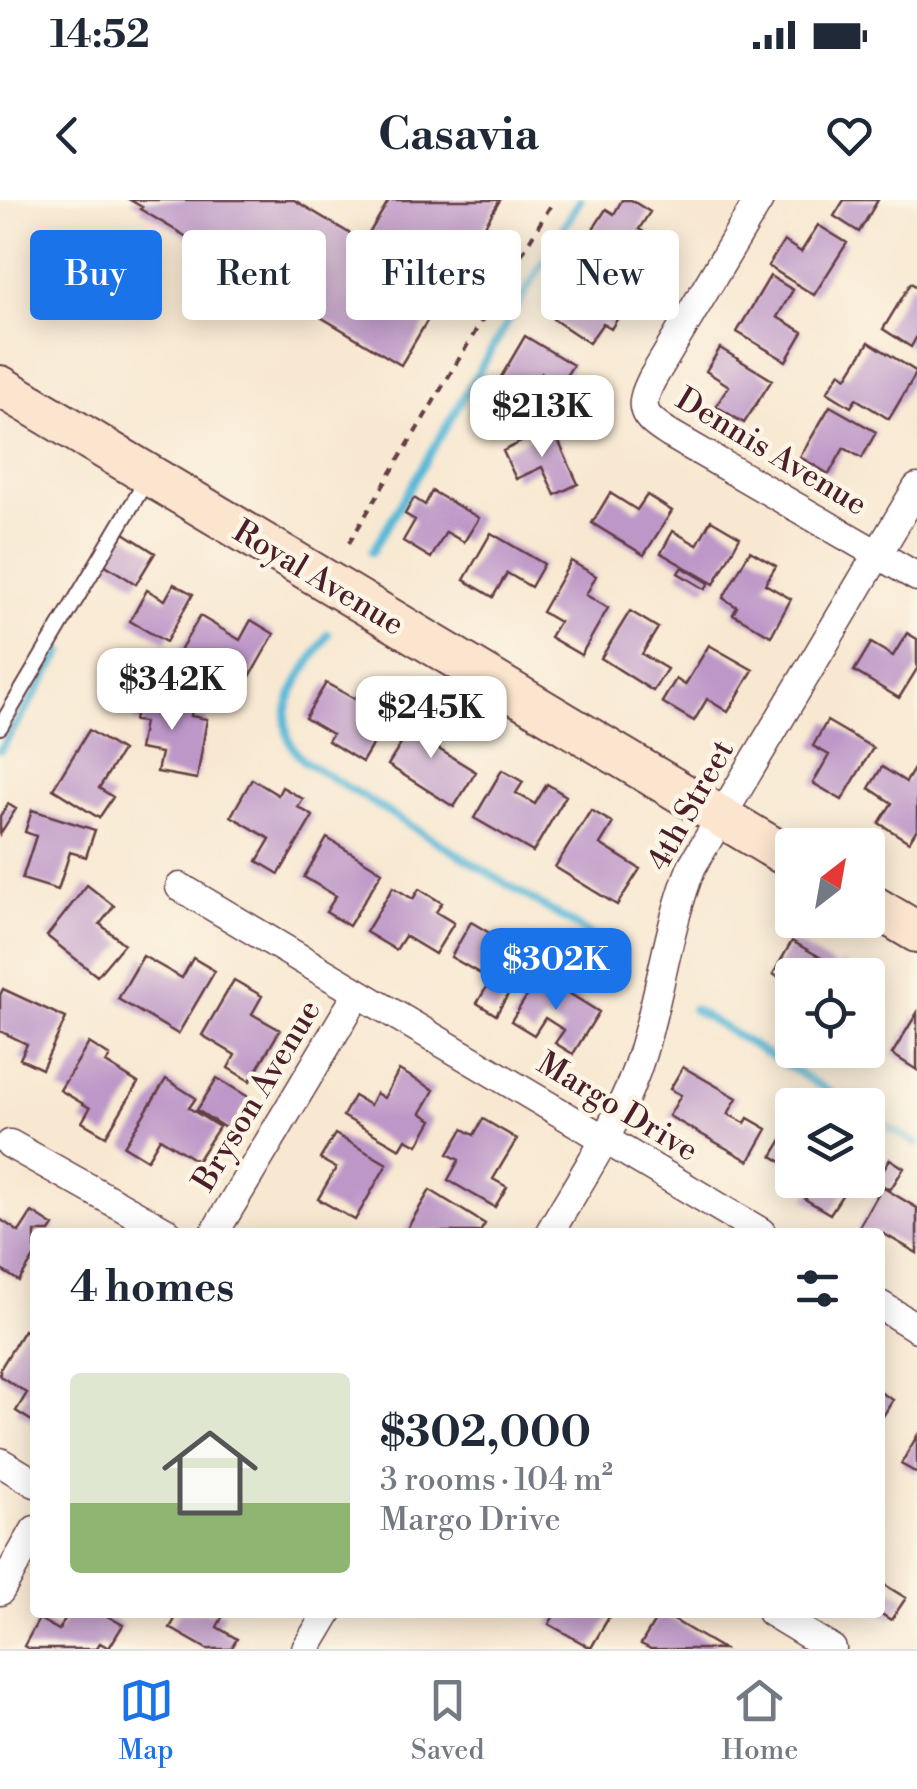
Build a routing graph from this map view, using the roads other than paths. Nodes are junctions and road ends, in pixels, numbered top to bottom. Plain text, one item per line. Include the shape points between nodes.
1 (759, 200) edge
2 (0, 386) edge
3 (150, 476) junction
4 (917, 488) edge
5 (878, 554) junction
6 (917, 578) edge
7 (0, 727) edge
8 (720, 817) junction
9 (775, 849) edge
10 (180, 887) dead end
11 (885, 913) edge
12 (917, 932) edge
13 (358, 993) junction
14 (604, 1138) junction
15 (10, 1144) dead end
16 (160, 1228) edge
17 (217, 1228) edge
18 (552, 1228) edge
19 (754, 1228) edge
20 (885, 1308) edge
21 (917, 1328) edge
22 (0, 1462) edge
23 (30, 1480) edge
24 (30, 1539) edge
25 (0, 1591) edge
26 (324, 1618) edge
27 (781, 1618) edge
28 (307, 1648) edge
29 (832, 1649) edge

1 - 5 street, Dennis Avenue via 652,378 644,413
2 - 3 main road, Royal Avenue
3 - 7 lane
3 - 8 main road, Royal Avenue
4 - 5 street, 4th Street
5 - 6 street, Dennis Avenue
5 - 8 street, 4th Street
8 - 9 main road, Royal Avenue
8 - 14 street, 4th Street via 678,900 642,1052
10 - 13 street, Margo Drive
11 - 12 main road
13 - 14 street, Margo Drive
13 - 17 street, Bryson Avenue
14 - 18 street, 4th Street
14 - 19 street, Margo Drive
15 - 16 street
20 - 21 street
22 - 23 street
24 - 25 street
26 - 28 street
27 - 29 street

